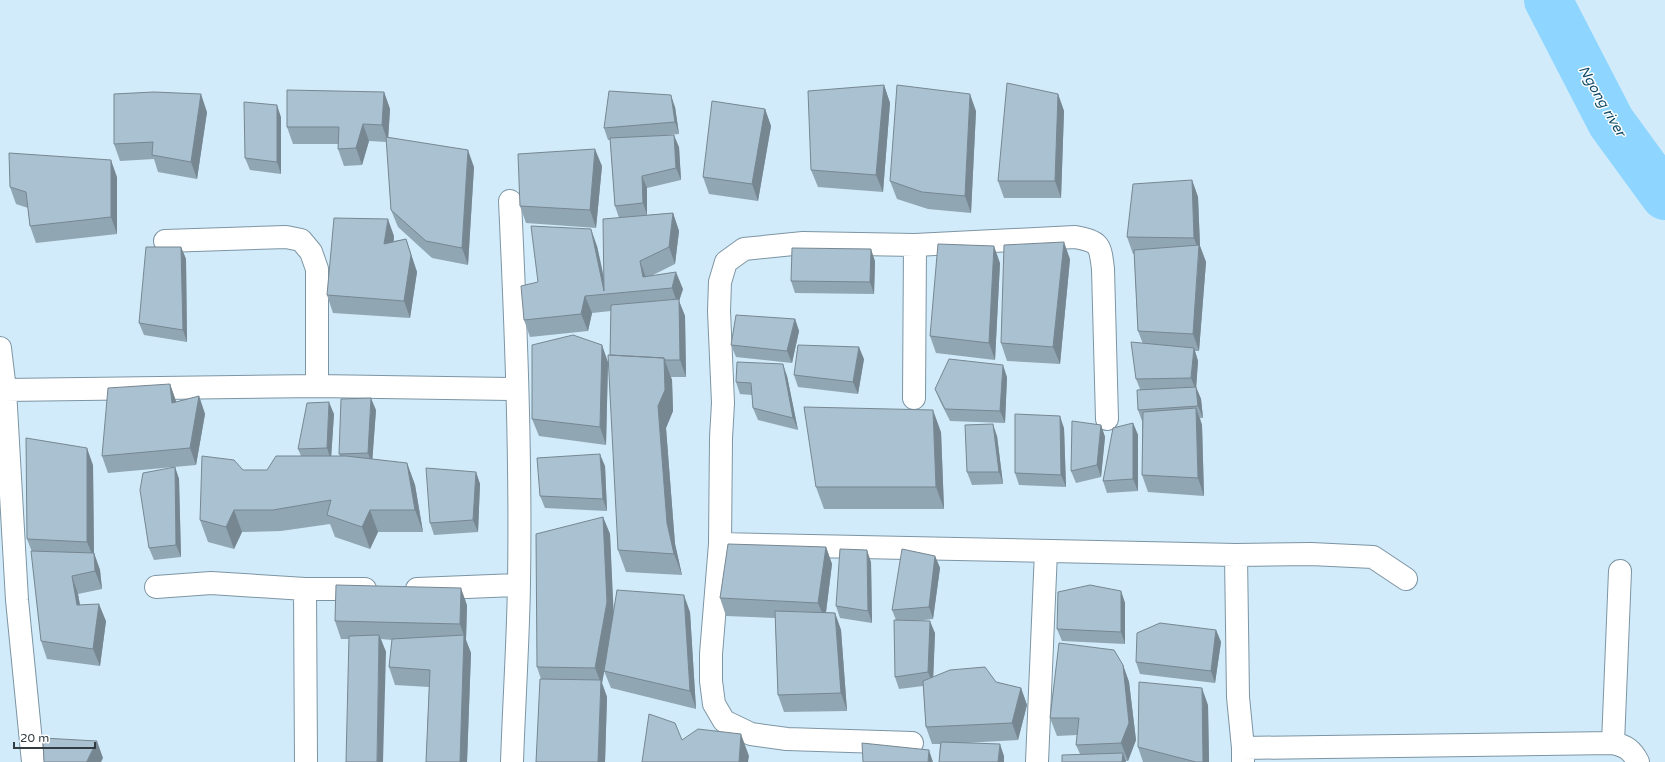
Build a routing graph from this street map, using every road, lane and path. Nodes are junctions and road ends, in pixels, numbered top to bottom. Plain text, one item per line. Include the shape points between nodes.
1 (510, 201) dead end
2 (165, 241) dead end
3 (915, 245) junction
4 (0, 348) edge
5 (317, 386) junction
6 (516, 389) junction
7 (5, 390) junction
8 (914, 398) dead end
9 (1107, 419) dead end
10 (720, 544) junction
11 (1046, 551) junction
12 (1236, 555) junction
13 (1620, 571) dead end
14 (1406, 579) dead end
15 (519, 585) junction
16 (156, 587) dead end
17 (305, 589) junction
18 (912, 743) dead end
19 (1613, 743) junction
20 (1243, 755) edge
21 (33, 762) edge
22 (306, 762) edge
23 (512, 762) edge
24 (1037, 762) edge
25 (1638, 762) edge

1 - 6 street
2 - 5 street via 286,237 301,240 311,252 317,269
3 - 8 street
3 - 9 street via 1075,237 1093,240 1101,249 1103,269
3 - 10 street via 803,243 763,246 744,249 726,262 720,282 719,311 723,403
4 - 7 street
5 - 6 street
5 - 7 street
6 - 15 street
7 - 21 street via 17,600
10 - 11 street
10 - 18 street via 711,681 714,704 724,721 751,734 787,739
11 - 12 street
11 - 24 street
12 - 14 street via 1311,554 1373,558
12 - 20 street via 1238,697
13 - 19 street
15 - 17 street
15 - 23 street
16 - 17 street via 211,583
17 - 22 street
19 - 20 street
19 - 25 street via 1626,746

